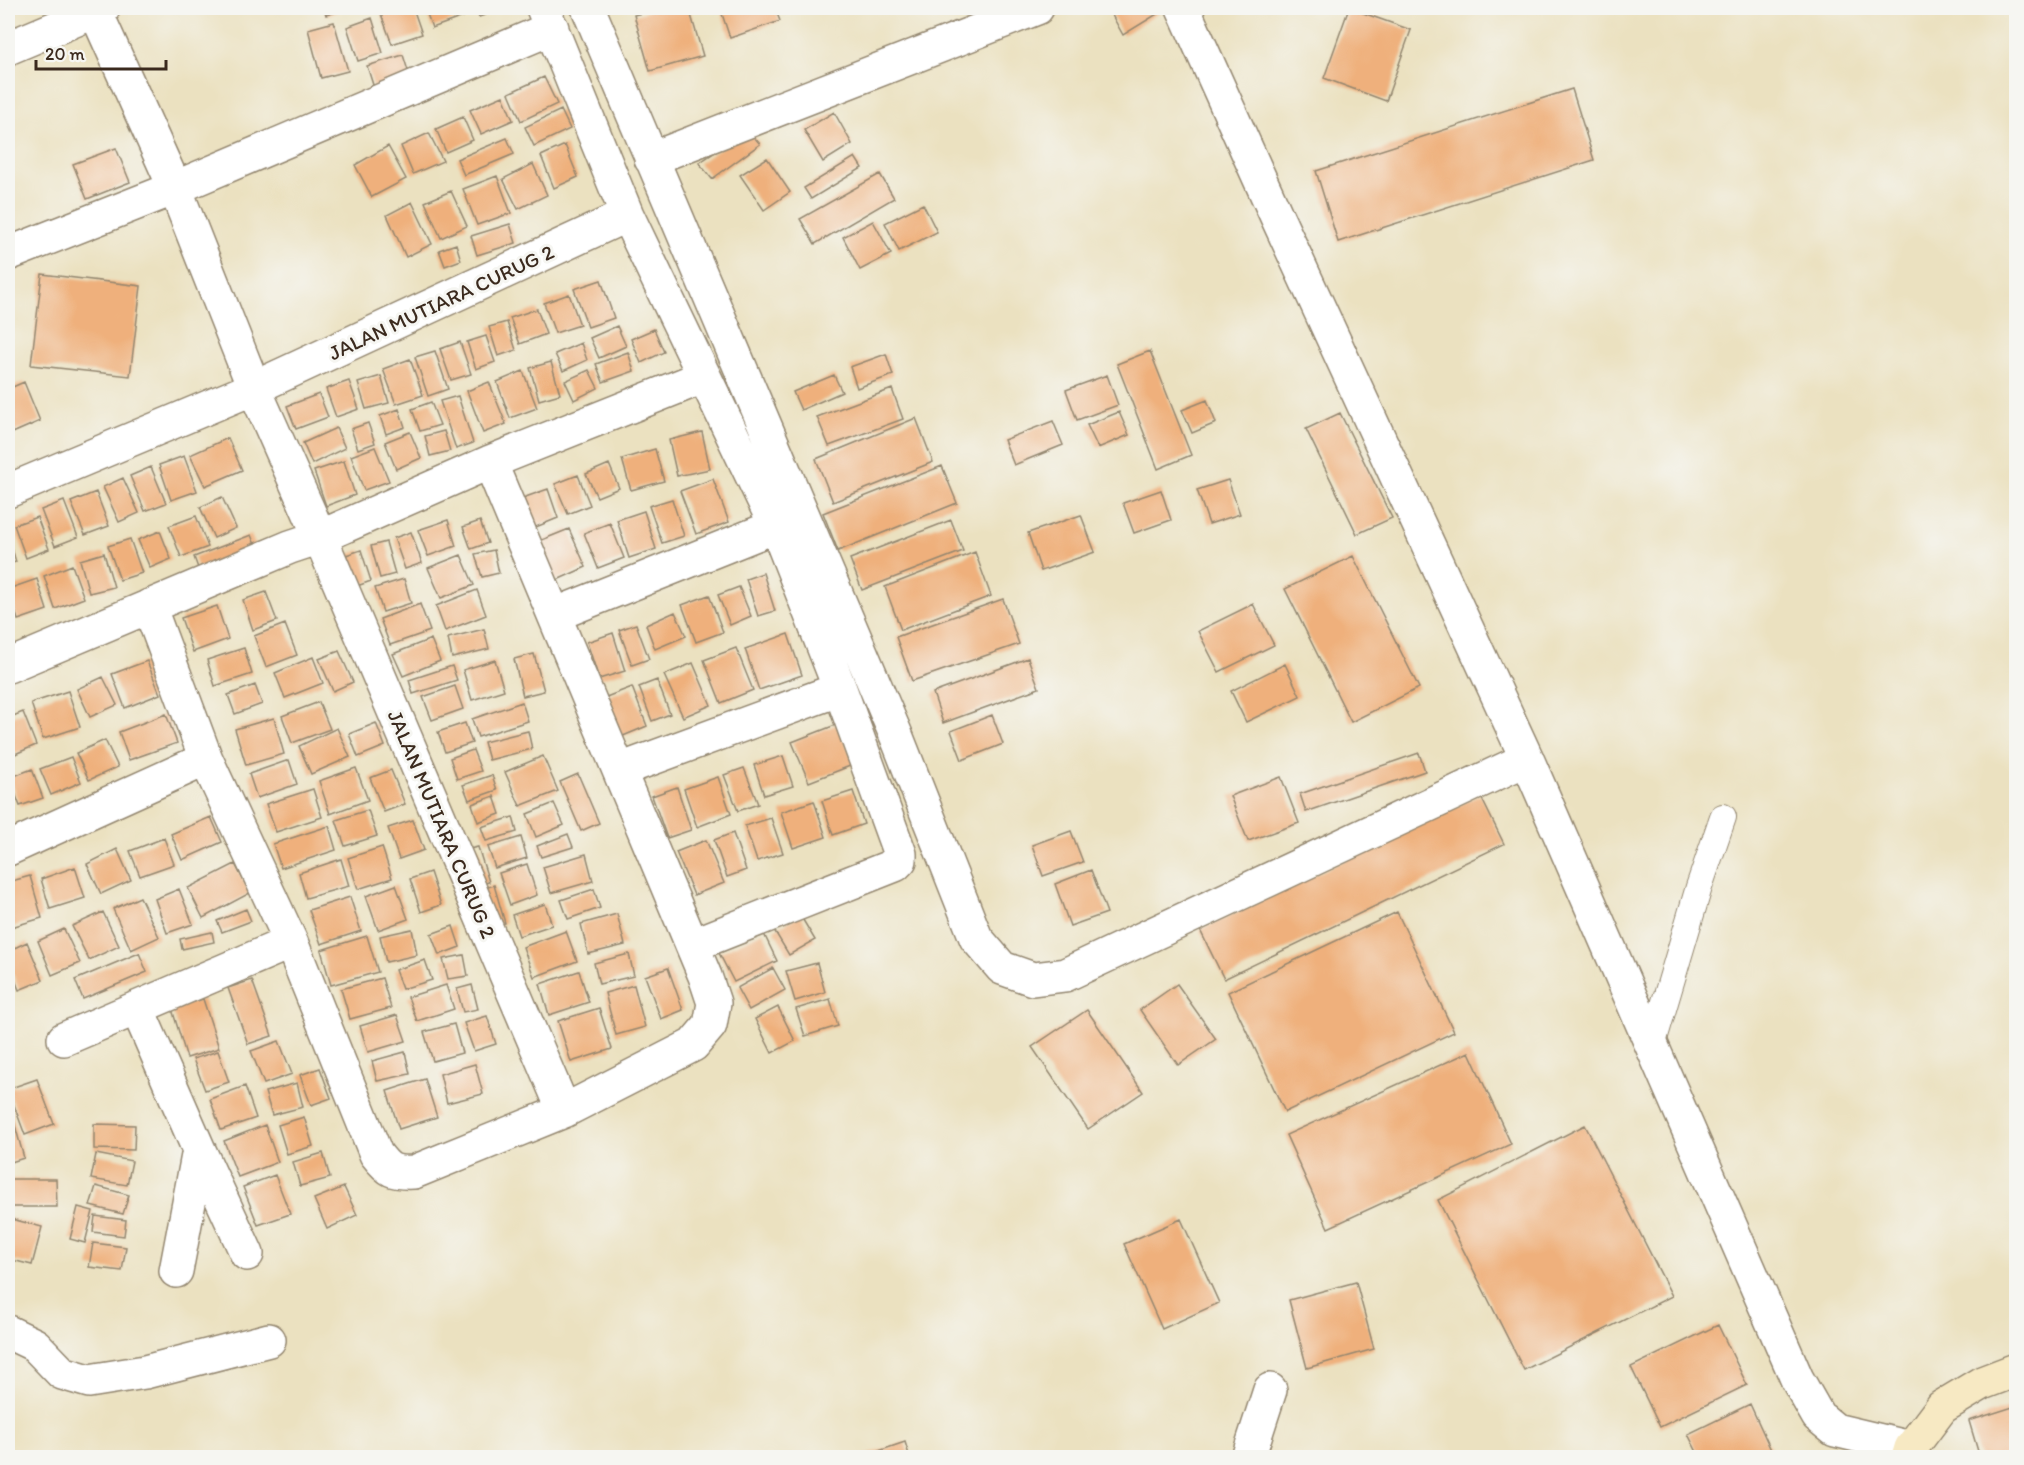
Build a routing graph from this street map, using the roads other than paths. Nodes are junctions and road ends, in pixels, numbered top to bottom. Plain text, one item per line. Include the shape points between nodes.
1 (98, 8) edge
2 (588, 8) edge
3 (1184, 8) edge
4 (1020, 11) edge
5 (548, 18) edge
6 (8, 48) edge
7 (651, 159) junction
8 (175, 188) junction
9 (627, 215) junction
10 (8, 254) edge
11 (703, 377) junction
12 (254, 388) junction
13 (490, 462) junction
14 (8, 490) edge
15 (776, 526) junction
16 (320, 537) junction
17 (148, 606) junction
18 (554, 615) junction
19 (8, 666) edge
20 (840, 689) junction
21 (206, 759) junction
22 (1527, 759) junction
23 (620, 770) junction
24 (1723, 817) dead end
25 (8, 849) edge
26 (291, 942) junction
27 (693, 945) junction
28 (137, 1008) junction
29 (64, 1039) dead end
30 (1652, 1046) junction
31 (564, 1111) junction
32 (198, 1150) junction
33 (247, 1254) dead end
34 (176, 1271) dead end
35 (8, 1332) edge
36 (269, 1340) dead end
37 (2016, 1371) edge
38 (1270, 1390) dead end
39 (1910, 1453) edge
40 (1248, 1458) edge

1 - 6 street, JALAN MUTIARA CURUG 2
1 - 8 street, JALAN MUTIARA CURUG 2
2 - 7 street
3 - 22 street
4 - 7 street
5 - 8 street
5 - 9 street
7 - 22 street via 896,735 976,938 1002,968 1033,979 1065,975
8 - 10 street
8 - 12 street, JALAN MUTIARA CURUG 2
9 - 11 street
9 - 12 street, JALAN MUTIARA CURUG 2
11 - 13 street
11 - 15 street
12 - 14 street, JALAN MUTIARA CURUG 2
12 - 16 street, JALAN MUTIARA CURUG 2
13 - 16 street
13 - 18 street
15 - 18 street
15 - 20 street
16 - 17 street
16 - 31 street, JALAN MUTIARA CURUG 2
17 - 19 street
17 - 21 street
18 - 23 street
20 - 23 street
20 - 27 street via 900,860
21 - 25 street
21 - 26 street
22 - 30 street
23 - 27 street
24 - 30 lane
26 - 28 street
26 - 31 street via 376,1154 390,1169 414,1172
27 - 31 street via 714,1003 710,1025 693,1046
28 - 29 street
28 - 32 street
30 - 39 street via 1797,1379 1818,1416 1835,1430
32 - 33 street
32 - 34 street
35 - 36 street via 35,1345 62,1373 89,1381 146,1372
37 - 39 street via 1982,1383 1942,1407
38 - 40 street

